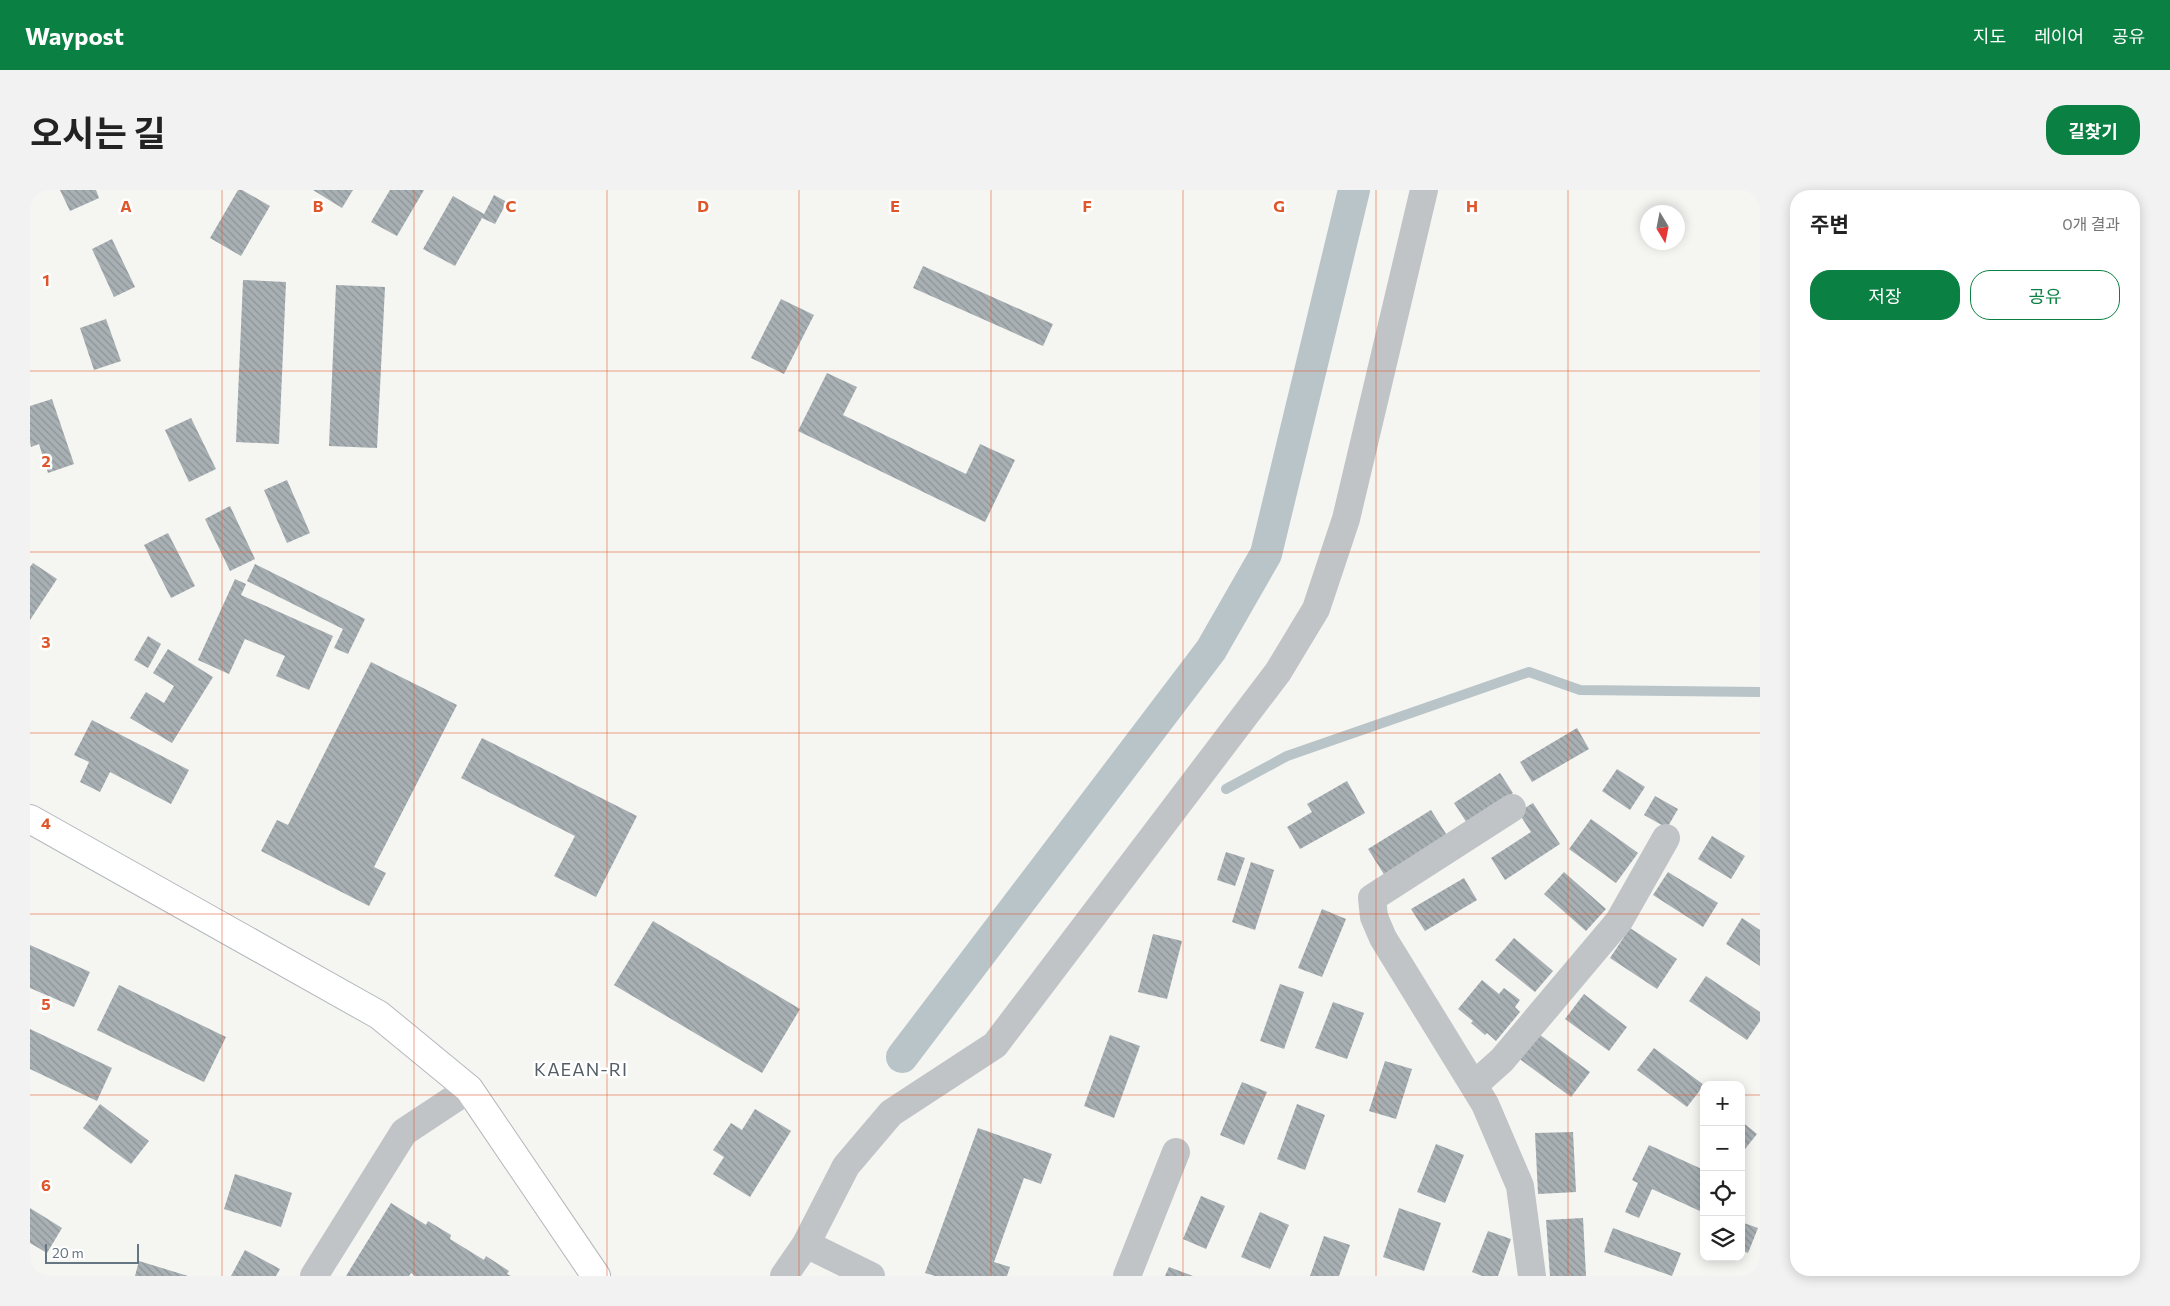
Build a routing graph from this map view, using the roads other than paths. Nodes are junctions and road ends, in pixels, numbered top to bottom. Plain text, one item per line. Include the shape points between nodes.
1 (1424, 190) edge
2 (1512, 808) dead end
3 (30, 819) edge
4 (1666, 838) dead end
5 (1474, 1085) junction
6 (469, 1089) junction
7 (1176, 1152) dead end
8 (806, 1244) junction
9 (314, 1276) edge
10 (596, 1276) edge
11 (784, 1276) edge
12 (871, 1276) edge
13 (1127, 1276) edge
14 (1532, 1276) edge

1 - 8 street via 1346,520 1316,609 1278,672 995,1045 891,1113 846,1166
2 - 5 street via 1372,898 1374,917 1383,938
3 - 6 main road via 379,1016
4 - 5 street via 1619,921 1502,1060
5 - 14 street via 1520,1186
6 - 9 street via 404,1132
6 - 10 main road
7 - 13 street
8 - 11 street
8 - 12 street

